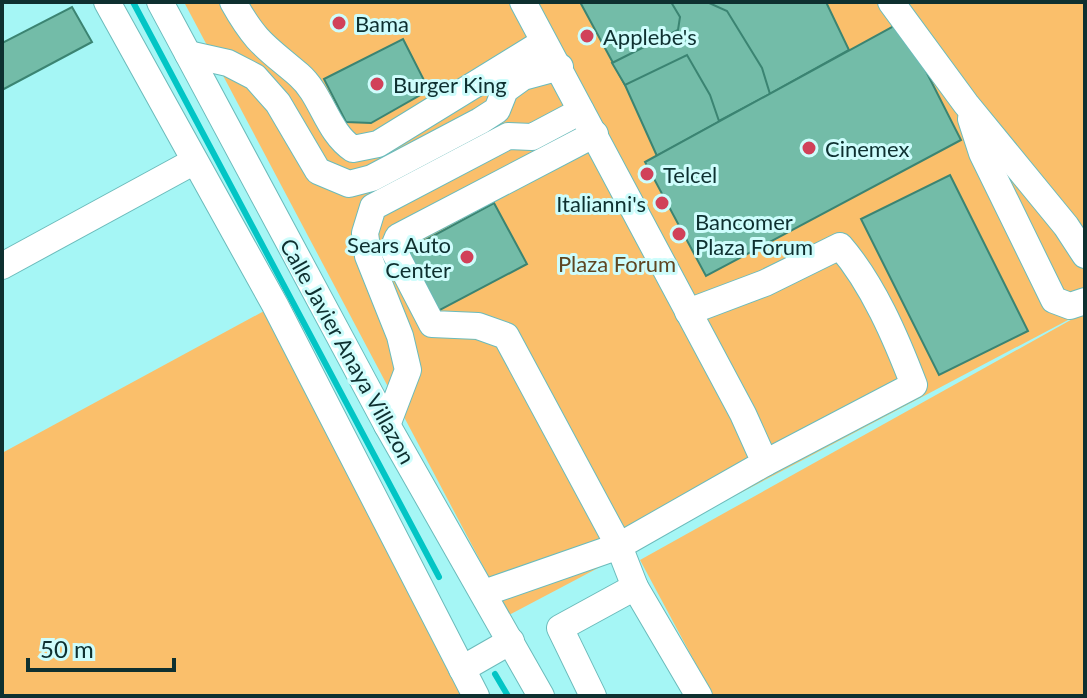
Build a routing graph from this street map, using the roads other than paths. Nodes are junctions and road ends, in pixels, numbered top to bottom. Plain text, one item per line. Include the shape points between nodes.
1 (107, 2) edge
2 (160, 2) edge
3 (233, 2) edge
4 (523, 2) edge
5 (891, 2) edge
6 (542, 43) junction
7 (188, 54) junction
8 (560, 67) junction
9 (966, 104) junction
10 (581, 111) junction
11 (595, 134) junction
12 (193, 162) junction
13 (380, 250) junction
14 (1085, 255) edge
15 (2, 266) edge
16 (1085, 301) edge
17 (688, 312) junction
18 (387, 425) junction
19 (765, 463) junction
20 (619, 546) junction
21 (635, 587) junction
22 (484, 593) junction
23 (511, 641) junction
24 (462, 669) junction
25 (476, 696) edge
26 (541, 696) edge
27 (593, 696) edge
28 (699, 696) edge

1 - 12 street, Calle Javier Anaya Villazon
2 - 7 street, Calle Javier Anaya Villazon
3 - 6 street via 253,37 299,75 342,142 353,149 378,144
4 - 6 street
5 - 9 street
6 - 8 street
7 - 8 street via 228,63 255,77 278,103 318,171 349,184 372,178 480,121 497,110 505,90 523,77
7 - 18 street, Calle Javier Anaya Villazon
8 - 10 street
9 - 14 street
9 - 16 street via 982,153 1054,300 1070,306
10 - 11 street
10 - 13 street via 532,137 508,136 373,207 365,233
11 - 13 street
11 - 17 street
12 - 15 street
12 - 24 street, Calle Javier Anaya Villazon via 275,305
13 - 18 street via 408,370
13 - 20 street via 432,324 478,326 506,336
17 - 19 street
17 - 19 street via 765,283 840,246 854,262 899,347 914,385
18 - 22 street, Calle Javier Anaya Villazon
19 - 20 street
20 - 21 street
20 - 22 street
21 - 27 street via 560,628
21 - 28 street
22 - 23 street, Calle Javier Anaya Villazon
23 - 24 street
23 - 26 street, Calle Javier Anaya Villazon
24 - 25 street, Calle Javier Anaya Villazon

